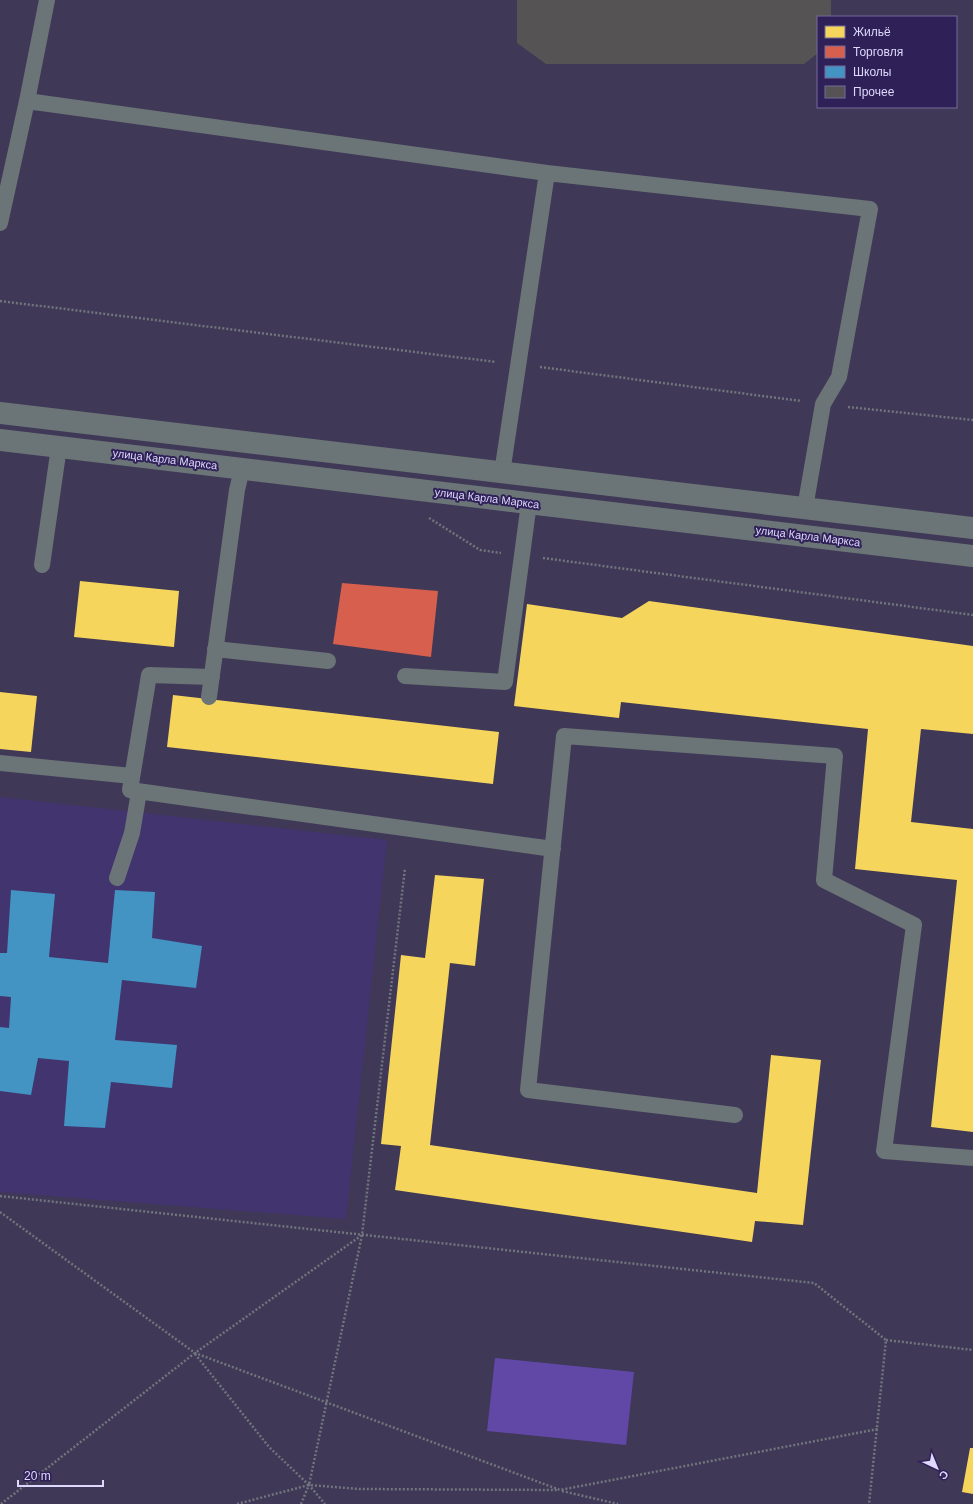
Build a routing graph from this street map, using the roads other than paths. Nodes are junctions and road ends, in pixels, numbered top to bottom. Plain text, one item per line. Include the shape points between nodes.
1 (47, 0) edge
2 (28, 101) junction
3 (547, 173) junction
4 (0, 223) edge
5 (0, 413) edge
6 (0, 440) edge
7 (59, 447) junction
8 (242, 469) junction
9 (502, 473) junction
10 (529, 503) junction
11 (805, 508) junction
12 (973, 528) edge
13 (973, 556) edge
14 (42, 566) dead end
15 (215, 649) junction
16 (328, 661) dead end
17 (405, 676) dead end
18 (212, 677) junction
19 (209, 697) dead end
20 (0, 763) edge
21 (132, 776) junction
22 (139, 792) junction
23 (553, 849) junction
24 (117, 878) dead end
25 (735, 1115) dead end
26 (973, 1158) edge

1 - 2 lane
2 - 3 lane
2 - 4 lane
3 - 9 lane
3 - 11 lane via 870,209 839,377 823,404
5 - 9 street
6 - 7 street, улица Карла Маркса
7 - 8 street, улица Карла Маркса
7 - 14 lane
8 - 10 street, улица Карла Маркса
8 - 15 lane
9 - 11 street
10 - 13 street, улица Карла Маркса
10 - 17 lane via 505,682
11 - 12 street
15 - 16 lane
15 - 18 lane
18 - 19 lane
18 - 21 lane via 149,675
20 - 21 lane
21 - 22 lane via 130,790
22 - 23 lane
22 - 24 lane via 132,833
23 - 25 lane via 528,1090
23 - 26 lane via 564,736 835,756 824,880 914,925 884,1151

